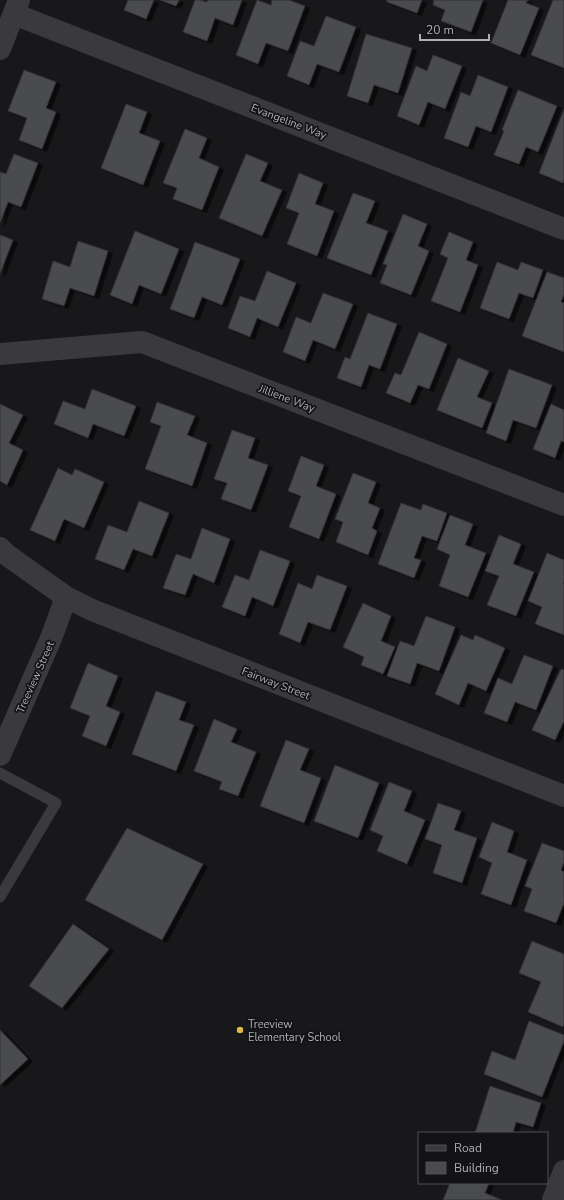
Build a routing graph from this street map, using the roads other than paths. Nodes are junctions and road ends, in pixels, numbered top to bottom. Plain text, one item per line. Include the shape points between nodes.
1 (16, 7) edge
2 (0, 49) edge
3 (564, 230) edge
4 (0, 354) edge
5 (564, 505) edge
6 (0, 548) edge
7 (66, 597) junction
8 (0, 755) edge
9 (0, 773) edge
10 (564, 796) edge
11 (0, 897) edge
12 (564, 1171) edge
13 (553, 1200) edge

1 - 2 street
1 - 3 street, Evangeline Way
4 - 5 street, Jilliene Way via 142,342
6 - 7 street, Fairway Street
7 - 8 street, Treeview Street via 52,636
7 - 10 street, Fairway Street via 92,610
9 - 11 lane via 56,803
12 - 13 street

